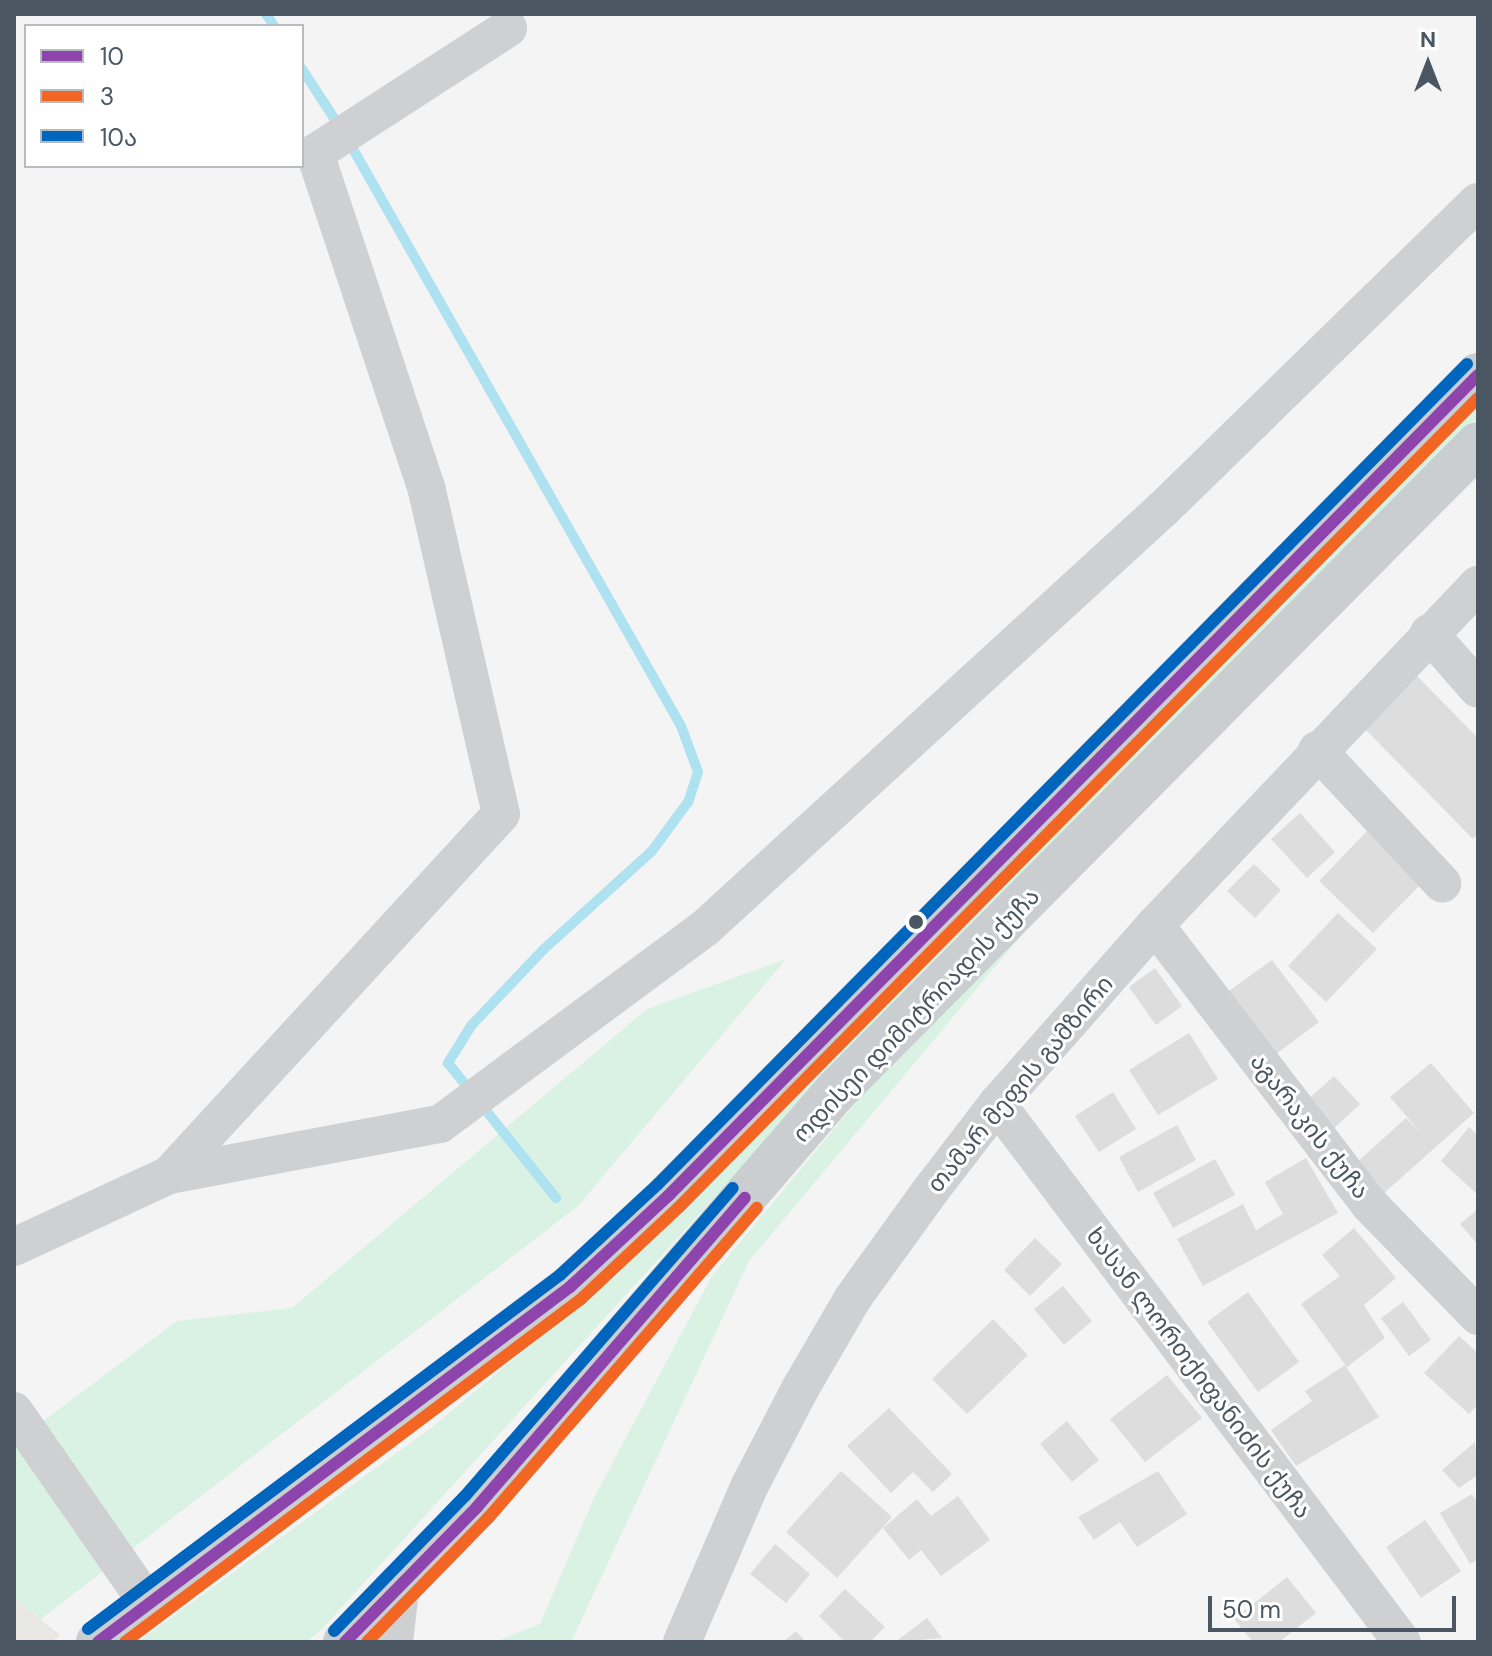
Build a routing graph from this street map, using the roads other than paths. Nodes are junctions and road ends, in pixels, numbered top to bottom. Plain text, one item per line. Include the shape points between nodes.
1 (508, 28) dead end
2 (1478, 202) edge
3 (1478, 375) edge
4 (1478, 444) edge
5 (1478, 585) edge
6 (1429, 633) junction
7 (1478, 689) edge
8 (1317, 750) junction
9 (1442, 883) dead end
10 (1155, 925) junction
11 (997, 1104) junction
12 (169, 1175) junction
13 (14, 1247) edge
14 (1478, 1316) edge
15 (14, 1411) edge
16 (400, 1590) junction
17 (148, 1604) junction
18 (98, 1642) edge
19 (345, 1642) edge
20 (394, 1642) edge
21 (682, 1642) edge
22 (1402, 1642) edge

1 - 12 street via 315,153 427,490 501,814
2 - 12 street via 1164,508 692,938 440,1124
3 - 17 main road, ოდისეი დიმიტრიადის ქუჩა via 570,1287
4 - 16 main road, ოდისეი დიმიტრიადის ქუჩა via 835,1092 634,1331
5 - 6 street, თამარ მეფის გამზირი
6 - 7 street
6 - 8 street, თამარ მეფის გამზირი
8 - 9 street
8 - 10 street, თამარ მეფის გამზირი
10 - 11 street, თამარ მეფის გამზირი
10 - 14 street, აგარაკის ქუჩა via 1370,1205
11 - 21 street, თამარ მეფის გამზირი via 853,1298 806,1378 750,1485
11 - 22 street, ხასან ლორთქიფანიძის ქუჩა
12 - 13 street
15 - 17 street
16 - 19 main road, ოდისეი დიმიტრიადის ქუჩა
16 - 20 street
17 - 18 main road, ოდისეი დიმიტრიადის ქუჩა

